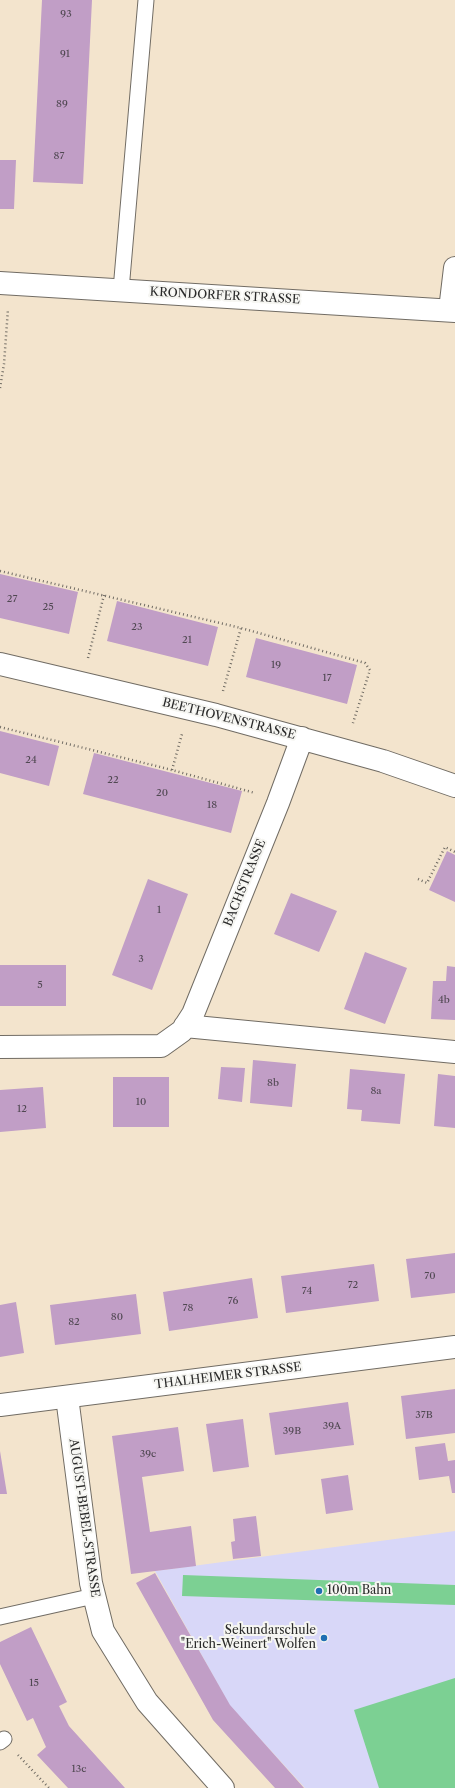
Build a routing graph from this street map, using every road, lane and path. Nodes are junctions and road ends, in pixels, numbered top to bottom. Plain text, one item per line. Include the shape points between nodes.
1 (146, 0) edge
2 (455, 268) edge
3 (5, 283) edge
4 (121, 290) junction
5 (453, 311) edge
6 (0, 388) edge
7 (0, 571) edge
8 (104, 595) junction
9 (241, 628) junction
10 (0, 664) edge
11 (82, 683) junction
12 (189, 708) junction
13 (216, 715) junction
14 (0, 727) edge
15 (302, 738) junction
16 (344, 750) junction
17 (172, 770) junction
18 (455, 786) edge
19 (278, 803) junction
20 (455, 852) edge
21 (418, 879) dead end
22 (185, 1026) junction
23 (0, 1047) edge
24 (455, 1052) edge
25 (455, 1347) edge
26 (67, 1397) junction
27 (0, 1405) edge
28 (94, 1596) junction
29 (0, 1617) edge
30 (2, 1740) edge
31 (49, 1788) edge
32 (224, 1788) edge

1 - 4 lane
2 - 5 street, KRONDORFER STRASSE
3 - 4 street, KRONDORFER STRASSE
3 - 6 path via 4,364
4 - 5 street, KRONDORFER STRASSE
7 - 8 path
8 - 9 path
8 - 11 path
9 - 13 path
9 - 16 path via 365,662 370,670
10 - 11 street, BEETHOVENSTRASSE
11 - 12 street, BEETHOVENSTRASSE
12 - 13 street, BEETHOVENSTRASSE
12 - 17 path
13 - 15 street, BEETHOVENSTRASSE
14 - 17 path
15 - 16 street, BEETHOVENSTRASSE
15 - 19 street, BACHSTRASSE
16 - 18 street, BEETHOVENSTRASSE
17 - 19 path via 246,790
19 - 22 street, BACHSTRASSE via 193,1014
20 - 21 path via 445,847 427,883
22 - 23 street, BACHSTRASSE via 182,1032 161,1046
22 - 24 street
25 - 26 street, THALHEIMER STRASSE
26 - 27 street, THALHEIMER STRASSE
26 - 28 street, AUGUST-BEBEL-STRASSE
28 - 29 lane
28 - 32 street, AUGUST-BEBEL-STRASSE via 103,1632 147,1702
30 - 31 path

